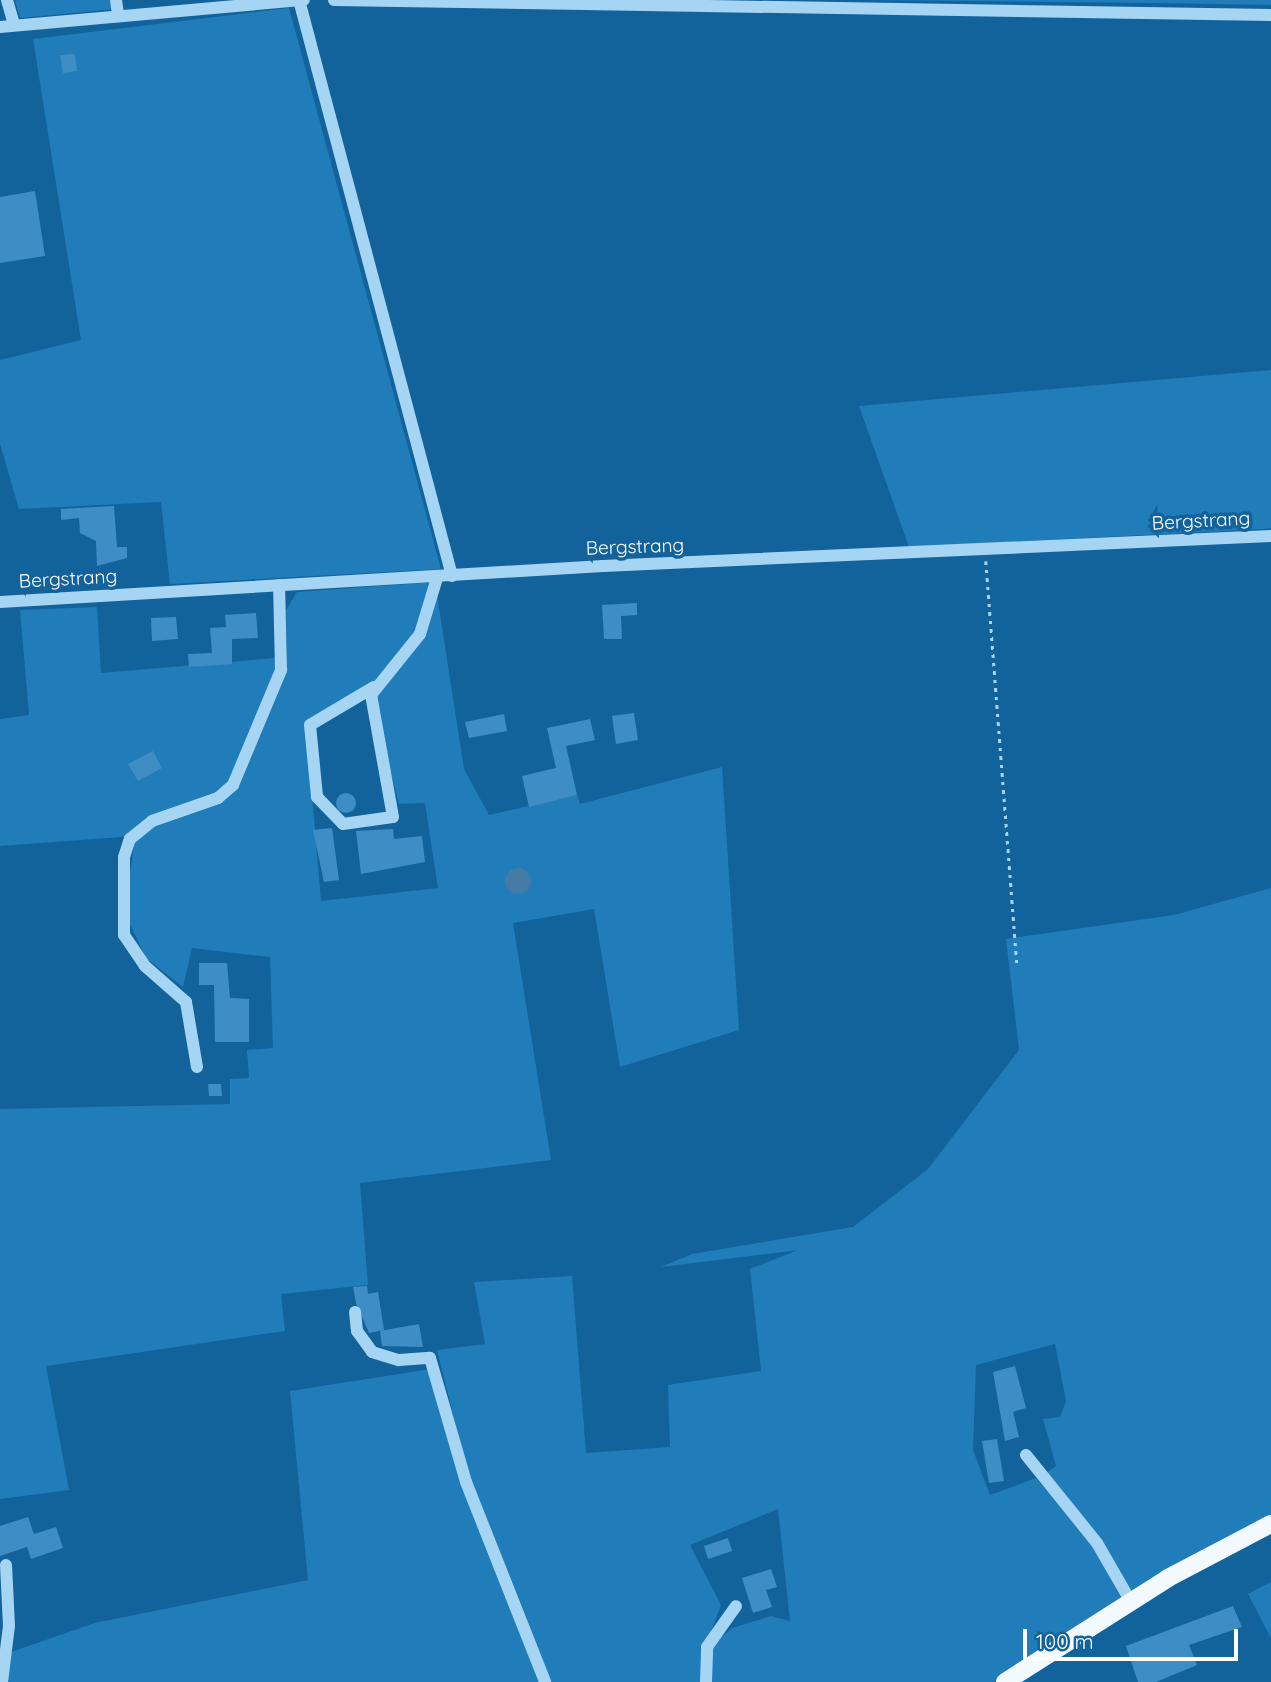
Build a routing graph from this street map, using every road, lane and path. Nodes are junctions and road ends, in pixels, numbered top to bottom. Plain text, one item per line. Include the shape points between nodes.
1 (7, 0) edge
2 (116, 0) edge
3 (302, 0) edge
4 (334, 0) edge
5 (118, 15) junction
6 (1270, 18) edge
7 (14, 25) junction
8 (0, 27) edge
9 (1271, 536) edge
10 (985, 550) junction
11 (452, 576) junction
12 (437, 578) junction
13 (279, 585) junction
14 (0, 602) edge
15 (374, 687) junction
16 (1017, 967) dead end
17 (197, 1067) dead end
18 (355, 1312) dead end
19 (1026, 1455) dead end
20 (1271, 1524) edge
21 (6, 1565) dead end
22 (1131, 1602) junction
23 (736, 1606) dead end
24 (2, 1682) edge
25 (545, 1682) edge
26 (706, 1682) edge
27 (1005, 1682) edge

1 - 7 street
2 - 5 street
3 - 5 street
3 - 11 street
4 - 6 street
5 - 7 street
7 - 8 street
9 - 10 street, Bergstrang
10 - 11 street, Bergstrang
10 - 16 path
11 - 12 street, Bergstrang
12 - 13 street, Bergstrang
12 - 15 street via 433,607 420,634
13 - 14 street, Bergstrang
13 - 17 street via 281,670 233,785 218,798 152,821 130,839 124,857 124,935 145,966 186,1002
15 - 15 street via 393,817 343,824 317,797 310,725
18 - 25 street via 357,1331 372,1352 399,1360 430,1358 466,1482
19 - 22 street via 1097,1543
20 - 22 main road
21 - 24 street via 9,1626
22 - 27 main road
23 - 26 street via 707,1647

